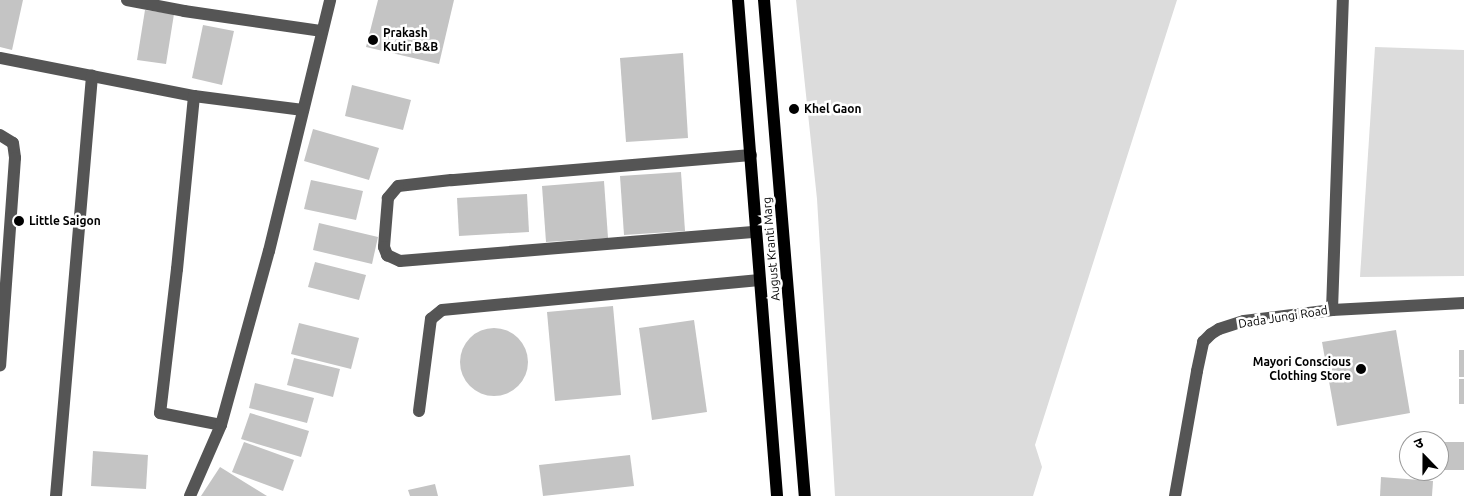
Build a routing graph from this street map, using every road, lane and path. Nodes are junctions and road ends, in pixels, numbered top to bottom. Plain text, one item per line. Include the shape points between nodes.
1 (127, 0) edge
2 (330, 0) edge
3 (738, 0) edge
4 (764, 0) edge
5 (1343, 0) edge
6 (321, 31) junction
7 (0, 58) edge
8 (92, 76) junction
9 (194, 96) junction
10 (303, 110) junction
11 (0, 135) edge
12 (751, 155) junction
13 (756, 232) junction
14 (760, 280) junction
15 (1464, 303) edge
16 (1332, 310) junction
17 (0, 365) edge
18 (419, 411) dead end
19 (221, 425) junction
20 (56, 496) edge
21 (190, 496) edge
22 (777, 496) edge
23 (805, 496) edge
24 (1175, 496) edge

1 - 6 street
2 - 6 street
3 - 12 main road, August Kranti Marg
4 - 23 main road, August Kranti Marg
5 - 16 street
6 - 10 street
7 - 8 street
8 - 9 street
8 - 20 street
9 - 10 street
9 - 19 street via 160,413
10 - 19 street via 269,251
11 - 17 street via 13,143 15,158
12 - 13 main road, August Kranti Marg
12 - 13 street via 398,186 388,198 384,248 387,255 400,261
13 - 14 main road, August Kranti Marg
14 - 18 street via 442,310 431,319
14 - 22 main road, August Kranti Marg
15 - 16 street, Dada Jungi Road
16 - 24 street, Dada Jungi Road via 1244,322 1219,329 1203,342
19 - 21 street

